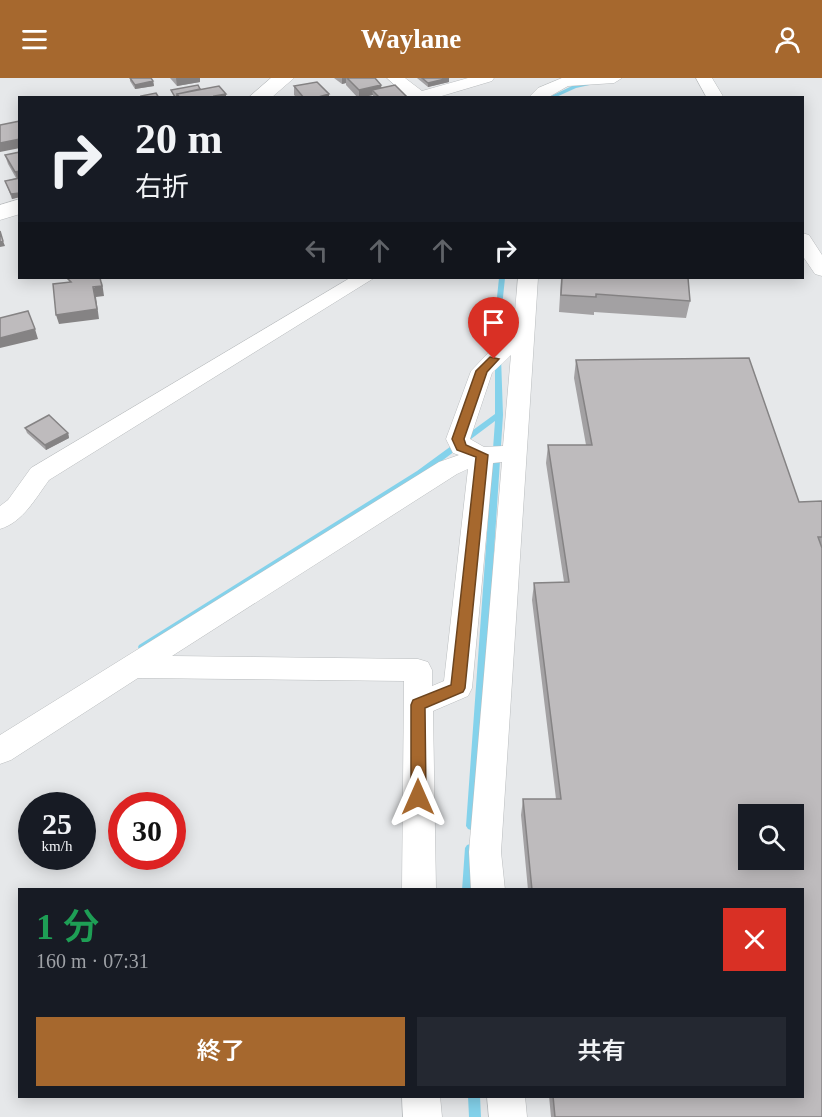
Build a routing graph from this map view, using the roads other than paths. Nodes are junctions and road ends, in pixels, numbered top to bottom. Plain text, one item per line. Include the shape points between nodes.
1 (284, 78) edge
2 (394, 78) edge
3 (486, 78) edge
4 (538, 78) edge
5 (614, 78) edge
6 (704, 78) edge
7 (266, 96) edge
8 (418, 96) edge
9 (423, 96) edge
10 (534, 96) edge
11 (537, 96) edge
12 (554, 96) edge
13 (715, 96) edge
14 (18, 207) edge
15 (0, 213) edge
16 (804, 242) edge
17 (822, 270) edge
18 (362, 279) edge
19 (511, 279) edge
20 (528, 279) edge
21 (516, 454) junction
22 (482, 455) junction
23 (0, 520) edge
24 (134, 667) junction
25 (418, 705) junction
26 (0, 752) edge
27 (419, 888) edge
28 (488, 888) edge
29 (506, 1098) edge
30 (508, 1117) edge

1 - 7 main road
2 - 8 street
3 - 9 street
4 - 10 street
5 - 11 street via 571,80
5 - 12 street via 565,88
6 - 13 street
14 - 15 main road
16 - 17 street
18 - 23 street via 40,474 17,506
19 - 22 street via 506,348 482,371 458,439 461,447
20 - 21 street
21 - 22 street
21 - 28 street via 485,852
22 - 24 street via 448,468
22 - 25 street via 458,688
24 - 25 street via 418,670
24 - 26 street
25 - 27 street
29 - 30 street

